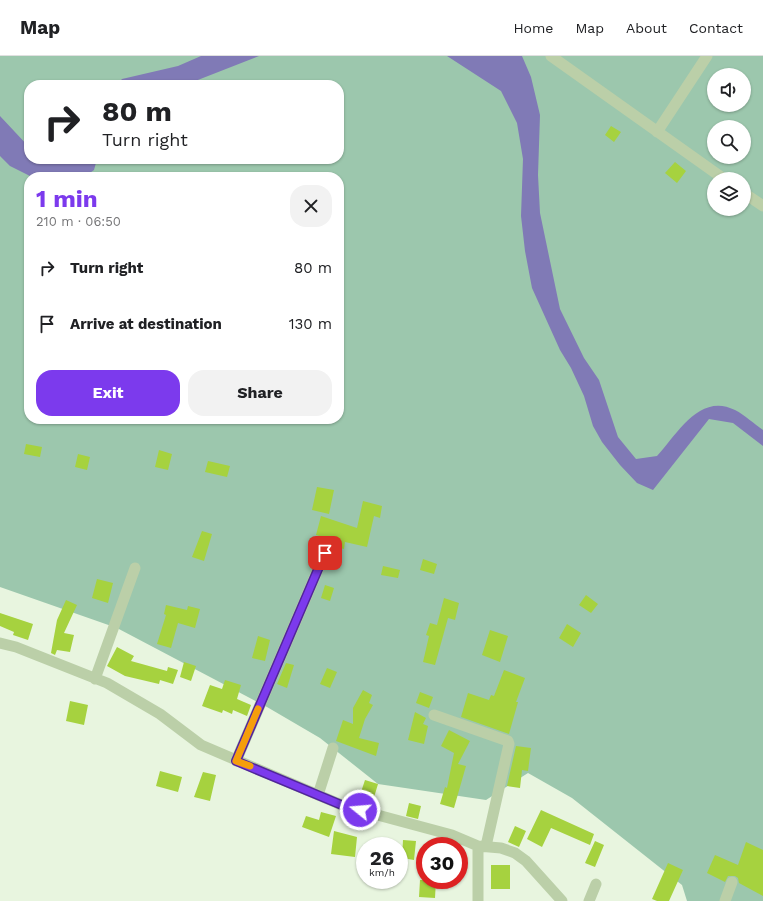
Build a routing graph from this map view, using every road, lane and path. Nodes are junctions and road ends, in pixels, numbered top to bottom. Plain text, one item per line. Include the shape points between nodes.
1 (551, 56) edge
2 (707, 56) edge
3 (657, 132) junction
4 (714, 172) edge
5 (751, 198) edge
6 (763, 206) edge
7 (325, 553) dead end
8 (135, 568) dead end
9 (0, 643) edge
10 (96, 679) junction
11 (434, 715) dead end
12 (333, 748) dead end
13 (236, 761) junction
14 (318, 795) junction
15 (482, 846) junction
16 (732, 882) dead end
17 (596, 884) dead end
18 (478, 901) edge
19 (562, 901) edge
20 (588, 901) edge
21 (725, 901) edge

1 - 3 street
2 - 3 street
3 - 4 street
5 - 6 street
7 - 13 street
8 - 10 street
9 - 10 street
10 - 13 street via 160,714 201,746
11 - 15 street via 508,741
12 - 14 street
13 - 14 street
14 - 15 street via 344,806 452,835
15 - 18 street
15 - 19 street via 515,853 526,861
16 - 21 street
17 - 20 street

